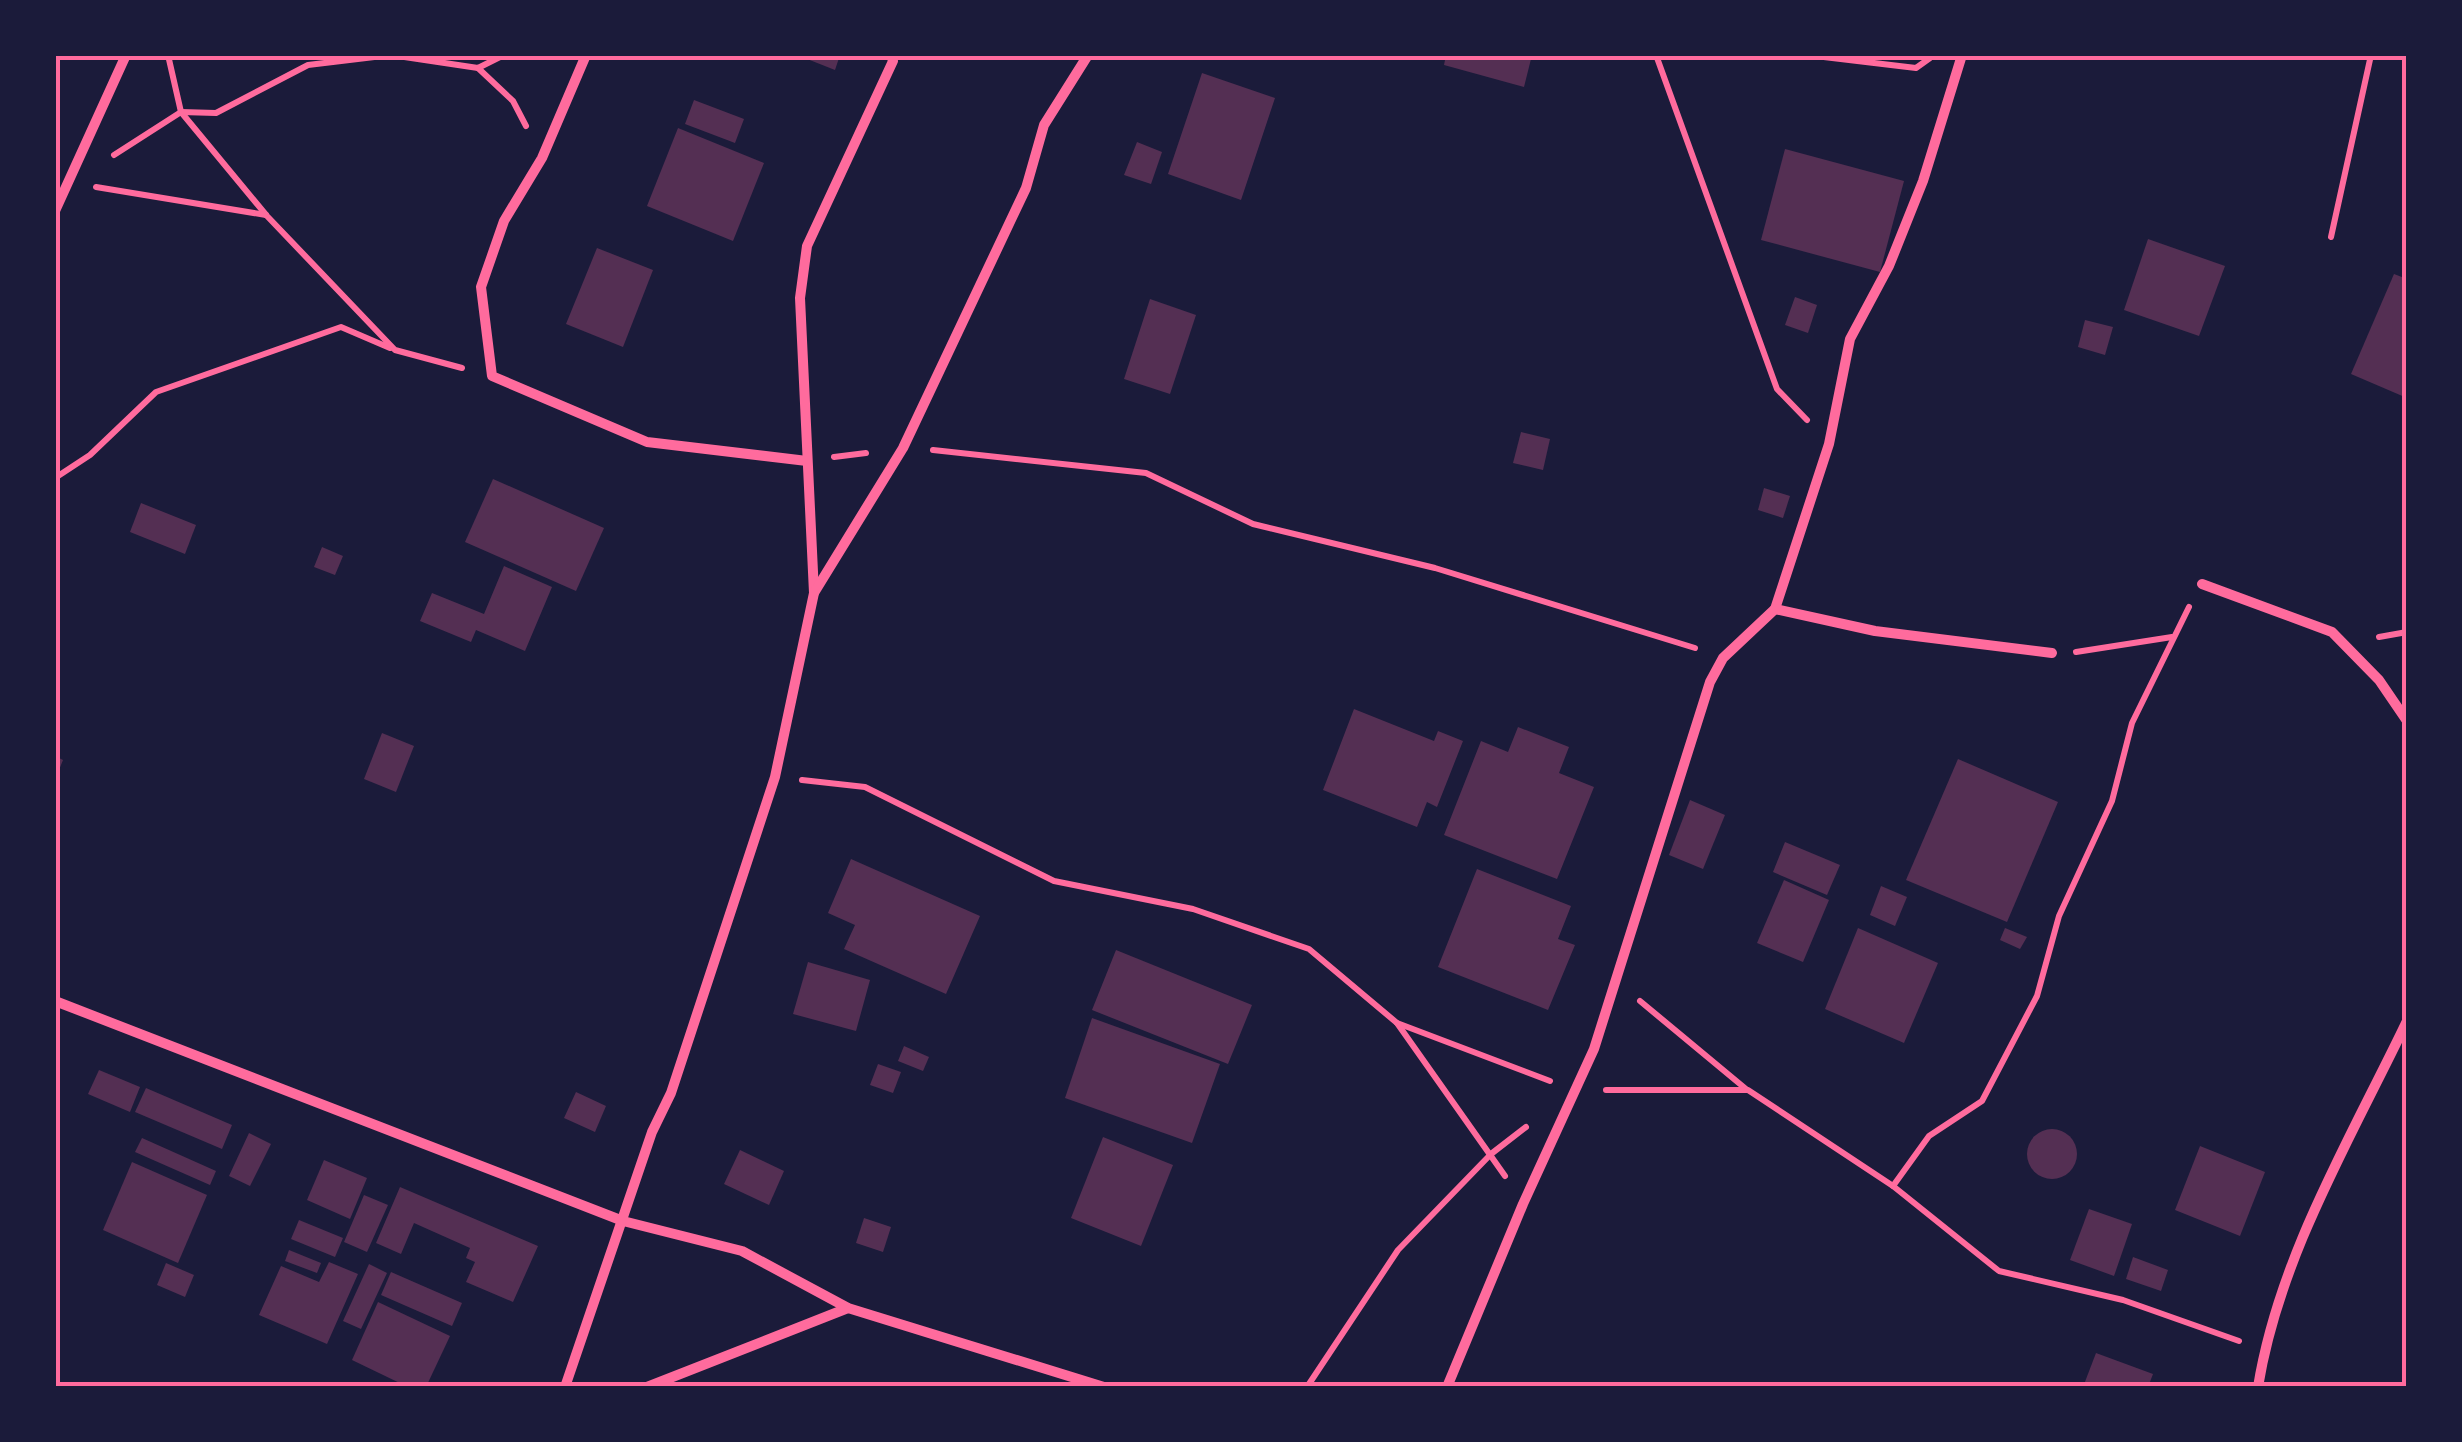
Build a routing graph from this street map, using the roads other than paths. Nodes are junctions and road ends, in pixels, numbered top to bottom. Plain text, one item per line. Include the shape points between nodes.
1 (126, 55) edge
2 (586, 55) edge
3 (891, 55) edge
4 (1088, 55) edge
5 (1962, 55) edge
6 (55, 211) edge
7 (808, 460) junction
8 (2202, 584) road end
9 (814, 593) junction
10 (1775, 609) junction
11 (2052, 653) road end
12 (2407, 720) edge
13 (55, 1001) edge
14 (2407, 1020) edge
15 (623, 1221) junction
16 (848, 1308) junction
17 (565, 1387) edge
18 (648, 1387) edge
19 (1104, 1387) edge
20 (1448, 1387) edge
21 (2258, 1387) edge

1 - 6 street
2 - 7 street via 542,158 504,221 480,287 492,376 646,442
3 - 7 street via 808,246 800,298
4 - 9 street via 1044,125 1026,188 903,448
5 - 10 street via 1923,180 1850,339 1830,444
7 - 9 street
8 - 12 street via 2332,632
9 - 15 street via 776,777
10 - 11 street via 1875,631
10 - 20 street via 1723,658 1710,682 1617,980
13 - 15 street
14 - 21 street via 2290,1269
15 - 16 street via 742,1251
15 - 17 street
16 - 18 street
16 - 19 street

